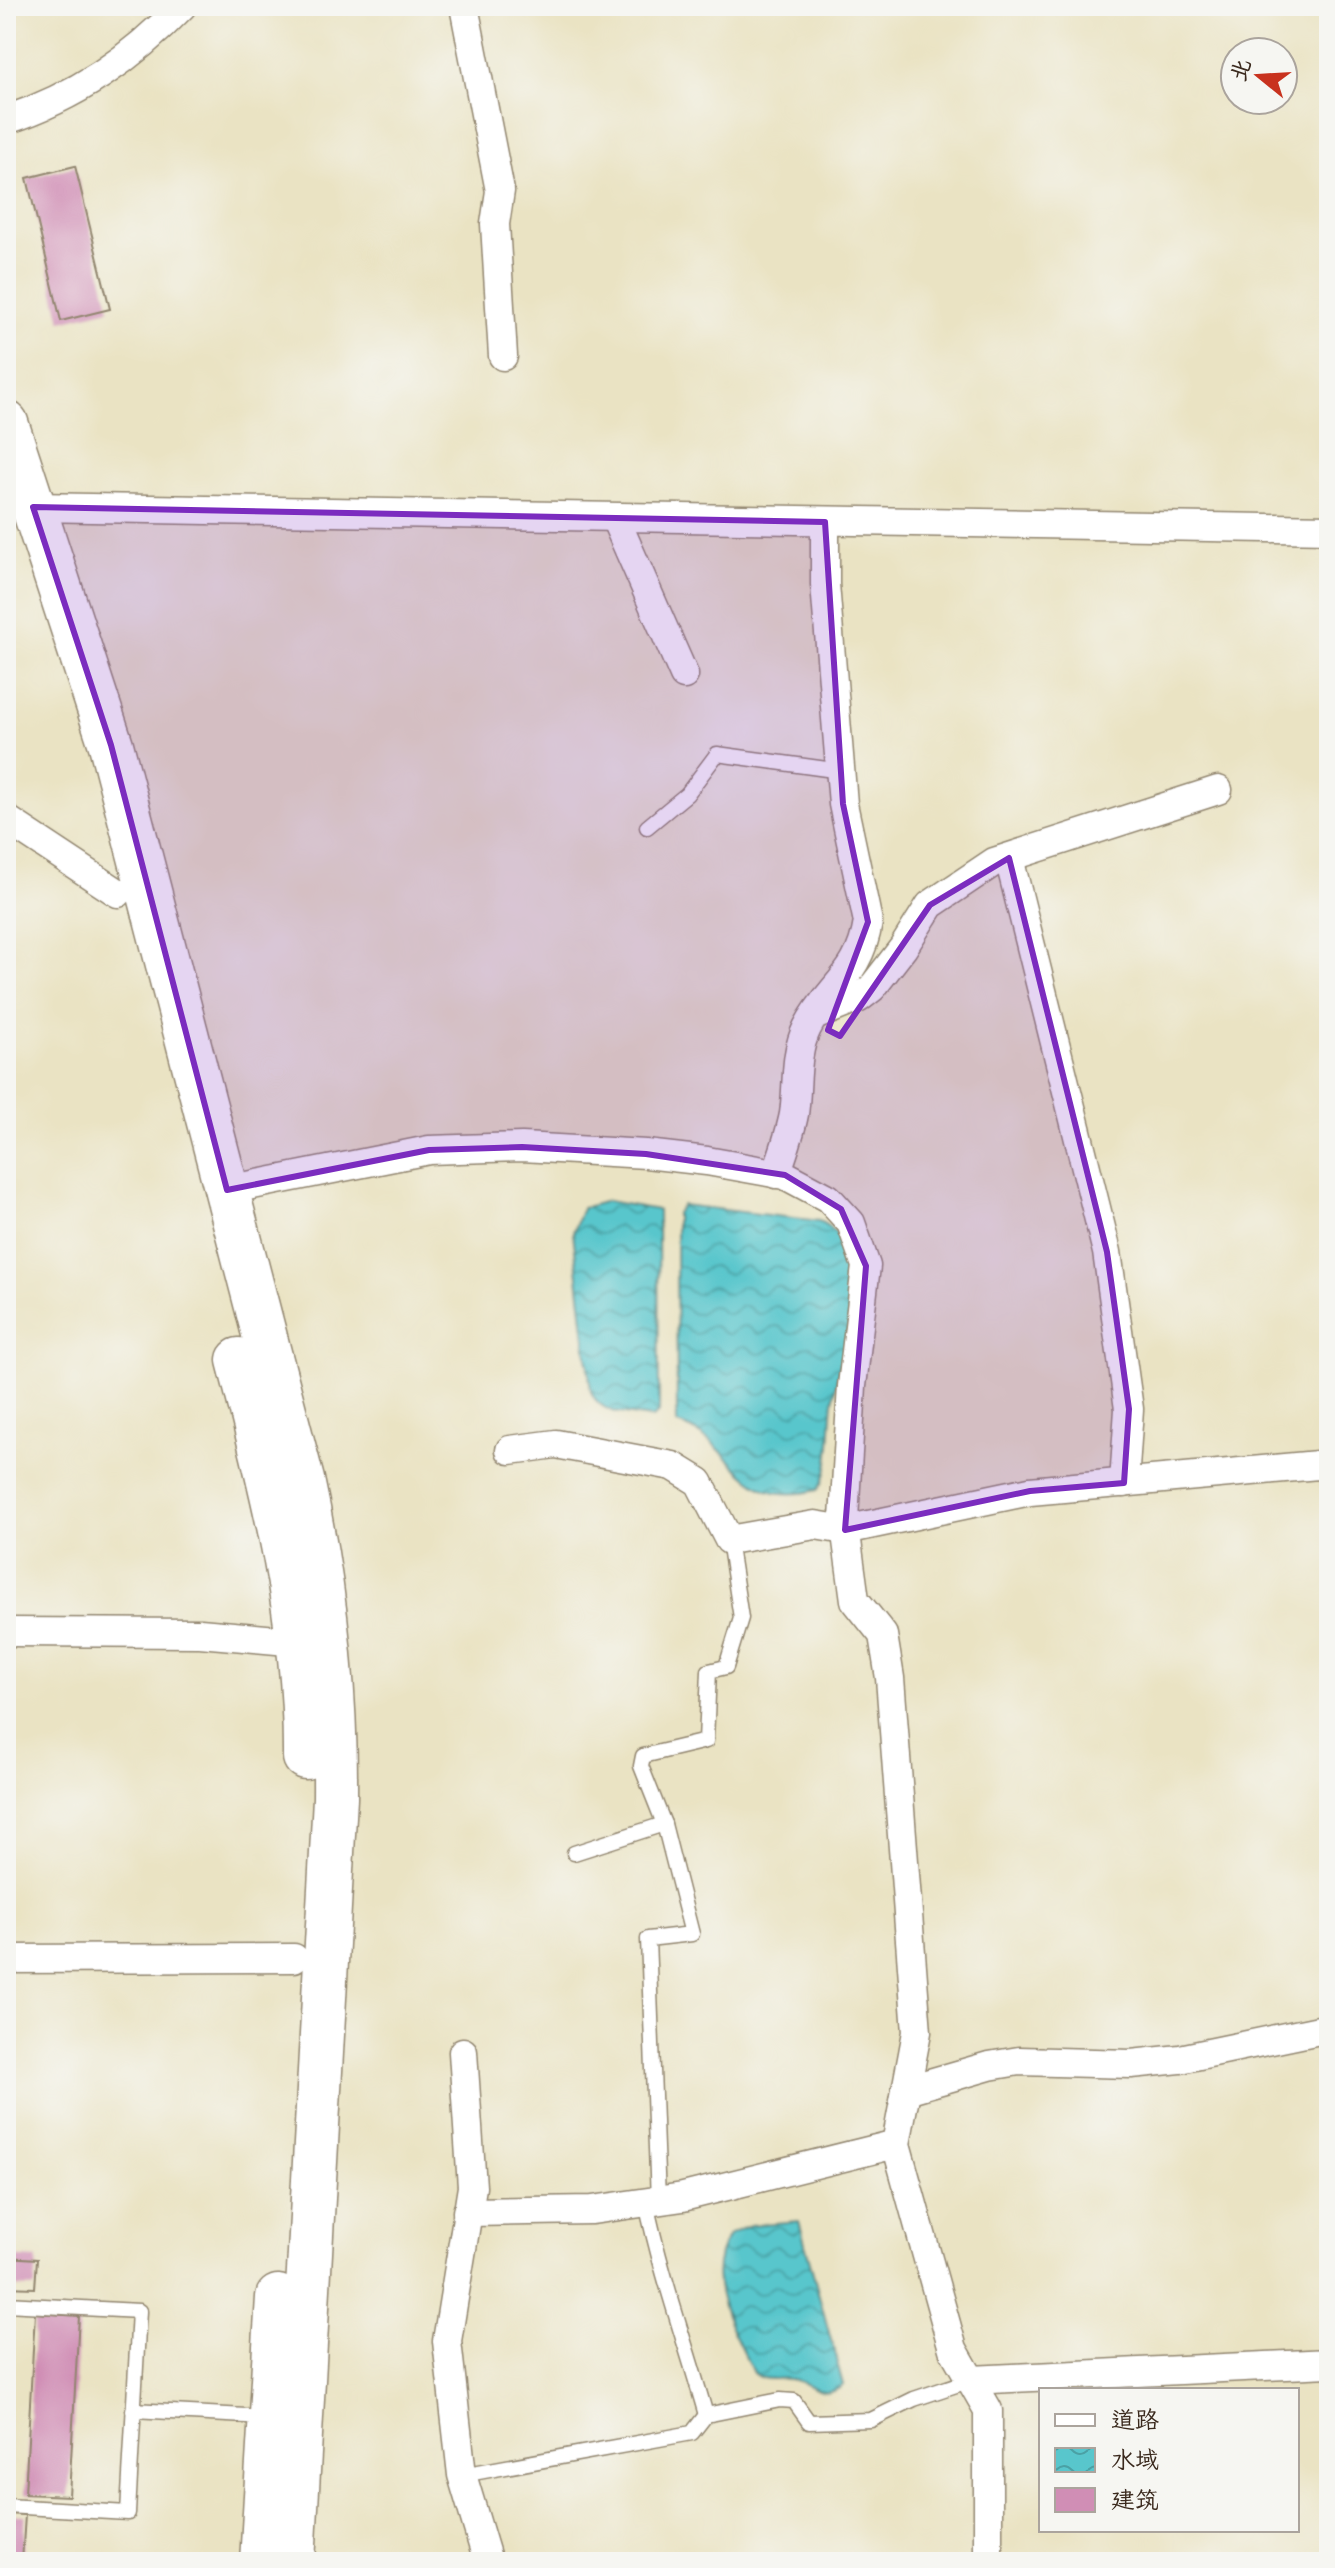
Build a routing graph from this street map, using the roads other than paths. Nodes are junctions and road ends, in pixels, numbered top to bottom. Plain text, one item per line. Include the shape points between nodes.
1 (182, 6) edge
2 (464, 6) edge
3 (6, 120) edge
4 (503, 356) dead end
5 (6, 423) edge
6 (20, 514) edge
7 (615, 518) junction
8 (825, 522) junction
9 (1329, 529) edge
10 (684, 675) dead end
11 (841, 771) junction
12 (1218, 790) dead end
13 (6, 819) edge
14 (647, 827) dead end
15 (1009, 858) junction
16 (118, 893) junction
17 (814, 1015) junction
18 (776, 1174) junction
19 (227, 1190) junction
20 (510, 1450) dead end
21 (1329, 1464) edge
22 (1124, 1483) junction
23 (845, 1530) junction
24 (729, 1540) junction
25 (6, 1632) edge
26 (299, 1642) junction
27 (664, 1824) junction
28 (574, 1853) dead end
29 (294, 1958) junction
30 (6, 1959) edge
31 (1329, 2028) edge
32 (463, 2052) dead end
33 (906, 2090) junction
34 (896, 2144) junction
35 (652, 2201) junction
36 (467, 2212) junction
37 (6, 2304) edge
38 (1329, 2363) edge
39 (971, 2380) junction
40 (133, 2410) junction
41 (706, 2415) junction
42 (271, 2418) junction
43 (462, 2475) junction
44 (6, 2506) edge
45 (262, 2562) edge
46 (293, 2562) edge
47 (488, 2562) edge
48 (988, 2562) edge

1 - 3 street via 137,50 92,82
2 - 4 street via 500,191 495,224
5 - 6 highway
6 - 7 street
6 - 16 highway
6 - 19 highway via 111,745
7 - 8 street
7 - 10 street
8 - 9 street
8 - 11 street
11 - 14 lane via 717,754 687,794
11 - 17 street via 868,922 853,969
12 - 15 street
13 - 16 street
15 - 17 street via 994,862 930,905 872,988
15 - 22 street via 1107,1252 1129,1409
16 - 26 highway via 272,1488
17 - 18 street via 800,1046 794,1112
18 - 19 street via 646,1154 522,1147 429,1150
18 - 23 street via 828,1198 851,1223 864,1252 867,1280 852,1386
19 - 46 highway via 311,1519 333,1692 335,1798
20 - 24 street via 556,1444 673,1466 699,1482
21 - 22 street
22 - 23 street via 1030,1491
23 - 24 street via 815,1525
23 - 33 street via 855,1600 883,1635 890,1678 917,2032
24 - 27 lane via 741,1618 726,1667 709,1671 706,1741 643,1756 641,1766
25 - 26 street via 200,1633
26 - 29 highway via 304,1797
27 - 28 lane
27 - 35 lane via 692,1934 648,1939
29 - 30 street
29 - 42 highway
31 - 33 street via 1180,2059 1131,2064 1019,2061 960,2072
32 - 36 street via 472,2187
33 - 34 street
34 - 35 street
34 - 39 street via 953,2349
35 - 36 street via 592,2210
35 - 41 lane via 661,2272
36 - 43 street via 447,2341
37 - 40 lane via 139,2311
38 - 39 street
39 - 41 lane via 858,2422 809,2422 794,2401 780,2400
39 - 48 street via 988,2410
40 - 42 lane
40 - 44 lane via 128,2513
41 - 43 lane via 692,2433
42 - 45 highway
43 - 47 street

